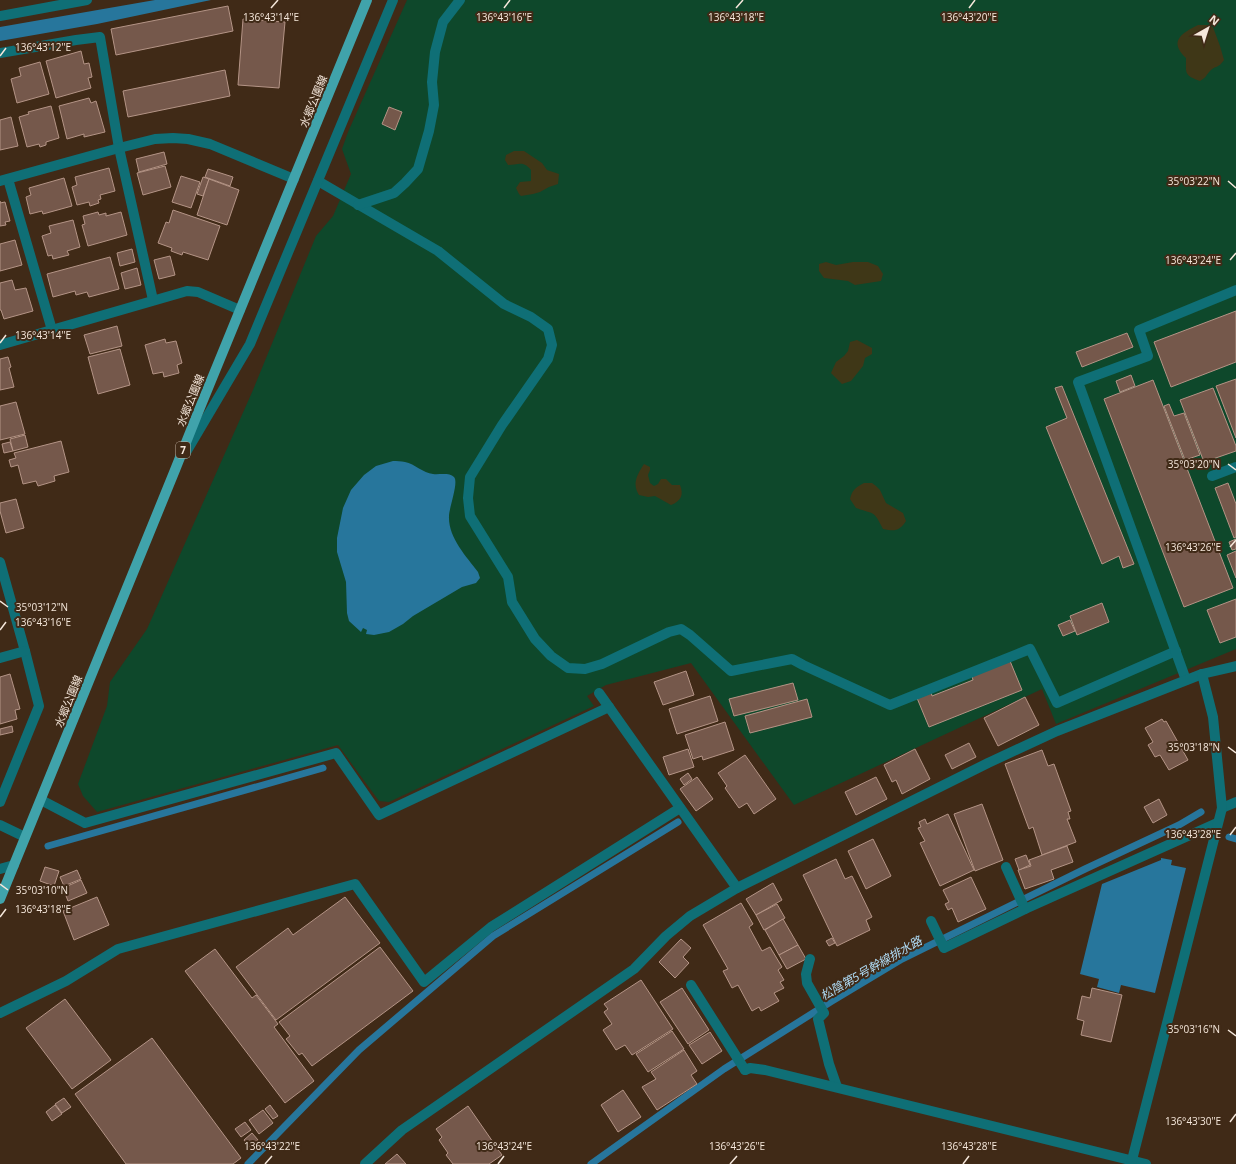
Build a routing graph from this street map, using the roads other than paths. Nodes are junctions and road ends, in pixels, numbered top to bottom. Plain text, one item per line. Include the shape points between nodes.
1 (87, 0) edge
2 (367, 0) edge
3 (393, 0) edge
4 (460, 0) edge
5 (0, 16) edge
6 (0, 53) edge
7 (119, 148) junction
8 (294, 179) junction
9 (4, 180) edge
10 (318, 181) junction
11 (358, 205) junction
12 (1236, 290) edge
13 (153, 300) junction
14 (240, 310) junction
15 (52, 330) junction
16 (0, 345) edge
17 (1236, 467) edge
18 (175, 470) junction
19 (1212, 476) dead end
20 (0, 562) edge
21 (25, 651) junction
22 (1176, 651) junction
23 (0, 658) edge
24 (1236, 666) edge
25 (1202, 674) junction
26 (1186, 680) junction
27 (599, 693) dead end
28 (609, 707) junction
29 (41, 800) junction
30 (0, 802) edge
31 (1236, 802) edge
32 (680, 808) junction
33 (1222, 808) junction
34 (1217, 823) junction
35 (0, 825) edge
36 (25, 837) junction
37 (14, 865) junction
38 (1006, 867) dead end
39 (0, 869) edge
40 (737, 888) junction
41 (0, 899) edge
42 (1024, 907) junction
43 (931, 921) dead end
44 (810, 958) dead end
45 (691, 985) dead end
46 (0, 1013) edge
47 (837, 1087) junction
48 (1132, 1162) edge
49 (365, 1164) edge
50 (1146, 1164) edge

1 - 5 street
2 - 8 main road, 水郷公園線 / 7
3 - 10 street
4 - 11 street via 443,22 435,52 432,82 434,105 418,169 394,193
6 - 7 street via 100,37
7 - 8 street via 155,139 188,139 210,144
7 - 9 street
7 - 13 street
8 - 14 main road, 水郷公園線 / 7
9 - 15 street
10 - 11 street
10 - 18 street via 250,344
11 - 22 street via 438,251 504,304 531,317 548,329 552,345 548,359 470,477 468,498 470,516 508,577 512,602 534,639 568,668 586,670 669,632 681,629 731,671 792,659 890,705 1030,649 1057,703
12 - 22 street via 1139,330 1148,356 1078,382
13 - 14 street via 187,291 198,292
13 - 15 street
14 - 18 main road, 水郷公園線 / 7
15 - 16 street
17 - 19 street
18 - 29 main road, 水郷公園線 / 7
20 - 21 street
21 - 23 street
21 - 30 street via 39,706
22 - 26 street
24 - 25 street
25 - 26 street
25 - 33 street via 1213,716
26 - 40 street via 1050,734
27 - 28 street
28 - 29 street via 379,814 336,753 85,823
28 - 32 street
29 - 36 main road, 水郷公園線 / 7
31 - 33 street
32 - 40 street
32 - 46 street via 491,926 424,982 355,884 118,949 66,981
33 - 34 street
34 - 42 street
34 - 48 street
35 - 36 street
36 - 37 main road, 水郷公園線 / 7
37 - 39 street
37 - 41 main road, 水郷公園線 / 7
38 - 42 street
40 - 49 street via 690,916 634,969 402,1130
42 - 43 street via 944,948
44 - 47 street via 806,974 807,983 824,1012 818,1019
45 - 47 street via 743,1067
47 - 48 street
48 - 50 street

